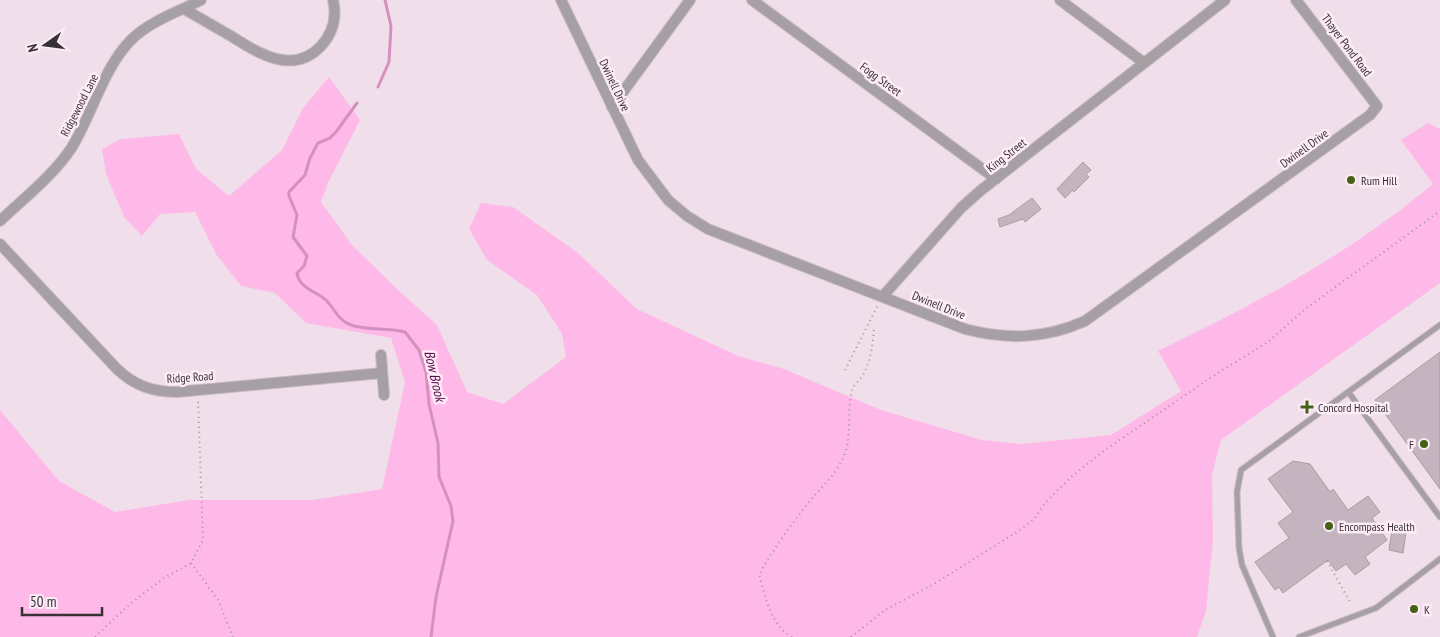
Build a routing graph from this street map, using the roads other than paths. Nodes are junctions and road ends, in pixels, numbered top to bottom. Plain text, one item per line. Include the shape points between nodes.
1 (201, 0) edge
2 (333, 0) edge
3 (561, 0) edge
4 (690, 0) edge
5 (752, 0) edge
6 (1060, 0) edge
7 (1225, 0) edge
8 (1296, 0) edge
9 (184, 9) junction
10 (1143, 62) junction
11 (1377, 106) joint
12 (612, 107) junction
13 (996, 179) junction
14 (0, 221) edge
15 (0, 244) edge
16 (883, 296) junction
17 (1440, 325) edge
18 (381, 355) dead end
19 (382, 373) junction
20 (1349, 393) junction
21 (384, 396) dead end
22 (1440, 517) edge
23 (1440, 559) edge
24 (1273, 637) edge
25 (1299, 637) edge

1 - 9 street, Ridgewood Lane
2 - 9 street via 334,19 326,41 307,56 284,61 261,54
3 - 12 street, Dwinell Drive
4 - 12 street
5 - 13 street, Fogg Street
6 - 10 street
7 - 10 street, King Street
8 - 11 street, Thayer Pond Road
9 - 14 street, Ridgewood Lane via 144,29 124,47 71,147
10 - 13 street, King Street
11 - 16 street, Dwinell Drive via 1370,115 1085,321 1062,331 1013,338 988,335
12 - 16 street, Dwinell Drive via 652,181 687,216 708,228
13 - 16 street, King Street via 961,208
15 - 19 street, Ridge Road via 117,370 132,382 160,391
17 - 20 lane
18 - 19 street
19 - 21 street
20 - 22 lane
20 - 24 lane via 1257,458 1242,470 1238,479 1237,517 1242,565
23 - 25 lane via 1376,608

